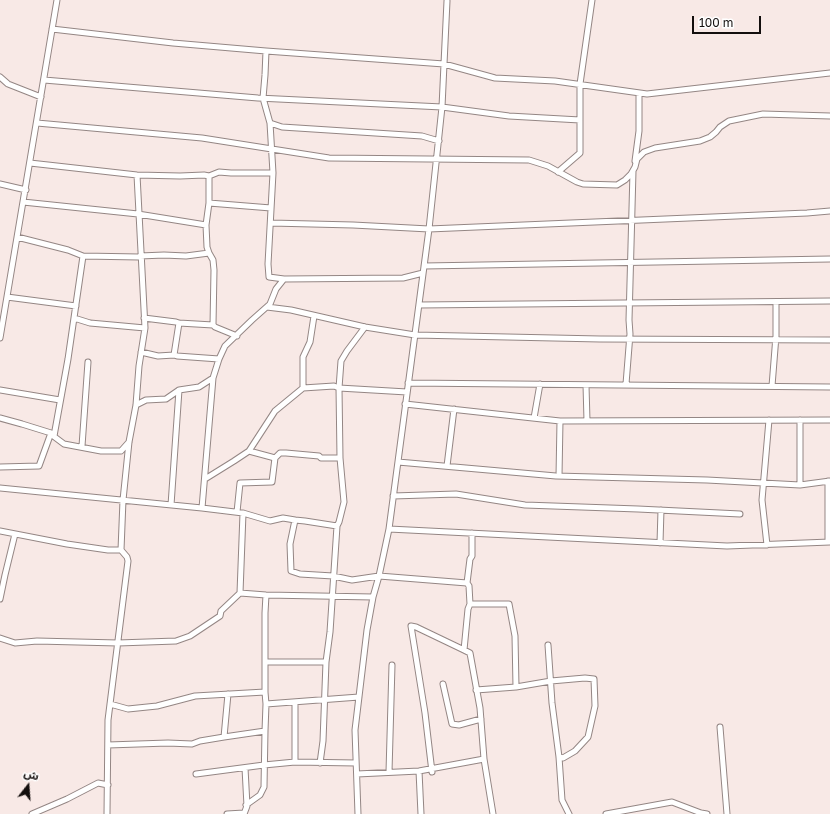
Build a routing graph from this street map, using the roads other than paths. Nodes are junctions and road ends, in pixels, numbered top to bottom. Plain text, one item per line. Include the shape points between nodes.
1 (57, 0) edge
2 (592, 0) edge
3 (447, 1) edge
4 (52, 29) junction
5 (266, 51) junction
6 (444, 64) junction
7 (830, 73) edge
8 (0, 78) edge
9 (44, 80) junction
10 (580, 84) junction
11 (639, 93) junction
12 (41, 97) junction
13 (263, 98) junction
14 (442, 107) junction
15 (830, 116) edge
16 (580, 120) junction
17 (37, 123) junction
18 (270, 123) junction
19 (439, 141) junction
20 (272, 149) junction
21 (437, 159) junction
22 (30, 163) junction
23 (633, 170) junction
24 (558, 172) junction
25 (273, 173) junction
26 (137, 176) junction
27 (209, 176) junction
28 (0, 184) edge
29 (26, 190) junction
30 (23, 202) junction
31 (209, 203) junction
32 (271, 208) junction
33 (830, 211) edge
34 (138, 214) junction
35 (632, 220) junction
36 (271, 223) junction
37 (206, 226) junction
38 (429, 229) junction
39 (17, 237) junction
40 (209, 253) junction
41 (83, 256) junction
42 (140, 256) junction
43 (830, 259) edge
44 (631, 262) junction
45 (424, 266) junction
46 (423, 273) junction
47 (284, 279) junction
48 (7, 297) junction
49 (830, 301) edge
50 (776, 302) junction
51 (630, 303) junction
52 (419, 305) junction
53 (76, 306) junction
54 (268, 307) junction
55 (314, 316) junction
56 (74, 318) junction
57 (144, 318) junction
58 (179, 323) junction
59 (213, 325) junction
60 (145, 328) junction
61 (366, 328) junction
62 (415, 335) junction
63 (236, 336) junction
64 (0, 338) edge
65 (629, 339) junction
66 (776, 340) junction
67 (830, 340) edge
68 (141, 352) junction
69 (174, 355) junction
70 (219, 360) junction
71 (88, 362) dead end
72 (213, 378) junction
73 (408, 383) junction
74 (540, 384) junction
75 (586, 384) junction
76 (626, 384) junction
77 (772, 386) junction
78 (830, 387) edge
79 (303, 388) junction
80 (339, 388) junction
81 (0, 390) edge
82 (178, 390) junction
83 (407, 392) junction
84 (60, 400) junction
85 (405, 404) junction
86 (136, 405) junction
87 (454, 409) junction
88 (0, 418) edge
89 (534, 418) junction
90 (560, 420) junction
91 (769, 420) junction
92 (800, 420) junction
93 (830, 420) edge
94 (587, 421) junction
95 (52, 435) junction
96 (129, 442) junction
97 (82, 446) junction
98 (249, 451) junction
99 (275, 458) junction
100 (340, 458) junction
101 (398, 462) junction
102 (447, 466) junction
103 (0, 467) edge
104 (559, 476) junction
105 (205, 478) junction
106 (829, 481) edge
107 (764, 483) junction
108 (800, 485) junction
109 (0, 488) edge
110 (393, 496) junction
111 (123, 500) junction
112 (171, 505) junction
113 (202, 508) junction
114 (661, 510) junction
115 (237, 512) junction
116 (243, 513) junction
117 (740, 514) dead end
118 (295, 520) junction
119 (337, 526) junction
120 (389, 528) junction
121 (0, 531) edge
122 (472, 533) junction
123 (15, 534) junction
124 (660, 542) junction
125 (829, 542) edge
126 (767, 545) junction
127 (121, 550) junction
128 (333, 576) junction
129 (379, 576) junction
130 (467, 583) junction
131 (240, 593) junction
132 (266, 595) junction
133 (332, 596) junction
134 (373, 597) junction
135 (0, 599) edge
136 (470, 604) junction
137 (0, 638) edge
138 (118, 643) junction
139 (548, 645) dead end
140 (464, 650) junction
141 (265, 662) junction
142 (326, 662) junction
143 (392, 665) dead end
144 (551, 680) junction
145 (443, 684) dead end
146 (516, 687) junction
147 (476, 690) junction
148 (265, 692) junction
149 (228, 694) junction
150 (359, 697) junction
151 (325, 700) junction
152 (295, 702) junction
153 (110, 704) junction
154 (266, 704) junction
155 (481, 719) junction
156 (720, 727) dead end
157 (265, 731) junction
158 (224, 737) junction
159 (108, 745) junction
160 (559, 757) junction
161 (484, 759) junction
162 (295, 762) junction
163 (320, 763) junction
164 (356, 763) junction
165 (264, 765) junction
166 (245, 768) junction
167 (419, 770) junction
168 (432, 770) junction
169 (389, 772) junction
170 (196, 774) dead end
171 (357, 774) junction
172 (108, 785) junction
173 (246, 805) junction
174 (32, 814) edge
175 (107, 814) edge
176 (227, 814) edge
177 (244, 814) edge
178 (358, 814) edge
179 (421, 814) edge
180 (493, 814) edge
181 (569, 814) edge
182 (606, 814) edge
183 (707, 814) edge
184 (726, 814) edge

1 - 4 street
2 - 10 street
3 - 6 street
4 - 5 street
4 - 9 street
5 - 6 street
5 - 13 street
6 - 10 street via 495,78
6 - 14 street
7 - 11 street
8 - 12 street via 8,84
9 - 12 street
9 - 13 street
10 - 11 street
10 - 16 street
11 - 23 street via 639,131
12 - 17 street
13 - 14 street
13 - 18 street
14 - 16 street via 509,116
14 - 19 street
15 - 23 street via 763,114 729,121 705,140 647,150 637,159
16 - 24 street via 580,153
17 - 20 street via 202,138
17 - 22 street
18 - 19 street via 282,127 422,136
18 - 20 street
19 - 21 street
20 - 21 street via 329,158
20 - 25 street
21 - 24 street via 522,159 542,163
21 - 38 street
22 - 26 street
22 - 29 street
23 - 24 street via 617,185 583,184
23 - 35 street
25 - 27 street via 219,172
25 - 32 street
26 - 27 street
26 - 34 street
27 - 31 street
28 - 29 street
29 - 30 street
30 - 34 street
30 - 39 street
31 - 32 street
31 - 37 street
32 - 36 street
33 - 35 street
34 - 37 street
34 - 42 street
35 - 38 street
35 - 44 street
36 - 38 street
36 - 47 street via 269,277
37 - 40 street
38 - 45 street
39 - 41 street
39 - 48 street
40 - 42 street
40 - 59 street via 214,270
41 - 42 street
41 - 53 street
42 - 57 street
43 - 44 street
44 - 45 street
44 - 51 street
45 - 46 street
46 - 47 street via 403,278
46 - 52 street
47 - 54 street via 276,288
48 - 53 street
48 - 64 street
49 - 50 street
50 - 51 street
50 - 66 street
51 - 52 street
51 - 65 street
52 - 62 street
53 - 56 street
54 - 55 street
54 - 63 street
55 - 61 street
55 - 79 street via 310,342 303,357
56 - 60 street via 90,323
56 - 84 street
57 - 58 street
57 - 60 street
58 - 59 street
58 - 69 street
59 - 63 street
60 - 68 street
61 - 62 street
61 - 80 street via 341,362
62 - 65 street
62 - 73 street
63 - 70 street via 225,346
65 - 66 street
65 - 76 street
66 - 67 street
66 - 77 street
68 - 69 street via 158,356
68 - 86 street
69 - 70 street
70 - 72 street
71 - 97 street
72 - 82 street via 199,387
72 - 105 street
73 - 74 street
73 - 83 street
74 - 75 street
74 - 89 street
75 - 76 street
75 - 94 street
76 - 77 street
77 - 78 street
79 - 80 street
79 - 98 street via 276,411
80 - 83 street
80 - 100 street
81 - 84 street
82 - 86 street via 166,399 146,400
82 - 112 street
83 - 85 street
84 - 95 street
85 - 87 street
85 - 101 street
86 - 96 street
87 - 89 street
87 - 102 street
88 - 95 street
89 - 90 street
90 - 94 street
90 - 104 street
91 - 92 street
91 - 94 street
91 - 107 street
92 - 93 street
92 - 108 street
95 - 97 street via 64,444
95 - 103 street via 39,466
96 - 97 street via 121,451 101,451
96 - 111 street
98 - 99 street
98 - 105 street
99 - 100 street via 280,453
99 - 115 street via 272,482 240,483
100 - 119 street via 344,502
101 - 102 street
101 - 110 street
102 - 104 street
104 - 107 street
105 - 113 street
106 - 108 street
106 - 125 street
107 - 108 street
107 - 126 street via 762,500
109 - 111 street
110 - 114 street via 456,494 525,506
110 - 120 street
111 - 112 street
111 - 127 street
112 - 113 street
113 - 115 street
114 - 117 street
114 - 124 street
115 - 116 street
116 - 118 street via 270,521 283,518
116 - 131 street
118 - 119 street
118 - 128 street via 290,544 291,571
119 - 128 street
120 - 122 street
120 - 129 street
121 - 123 street
122 - 124 street
122 - 130 street via 472,556
123 - 127 street
123 - 135 street
124 - 126 street via 727,546
125 - 126 street
127 - 138 street via 128,561
128 - 129 street via 352,580
128 - 133 street
129 - 130 street
129 - 134 street
130 - 136 street
131 - 132 street
131 - 138 street via 220,611 220,616 190,636 176,641
132 - 133 street
132 - 141 street
133 - 134 street
133 - 142 street
134 - 150 street
136 - 140 street
136 - 146 street via 509,604 515,636
137 - 138 street via 15,643
138 - 153 street
139 - 144 street
140 - 147 street via 470,653
140 - 168 street via 411,626
141 - 142 street
141 - 148 street
142 - 151 street
143 - 169 street
144 - 146 street
144 - 160 street
144 - 160 street via 594,678 595,706 588,737 576,751 563,758
145 - 155 street via 452,724 460,725
146 - 147 street
147 - 155 street
148 - 149 street
148 - 154 street
149 - 153 street via 195,696 157,706 128,709
149 - 158 street
150 - 151 street
150 - 164 street via 355,730
151 - 152 street
151 - 163 street
152 - 154 street
152 - 162 street
153 - 159 street
154 - 157 street
155 - 161 street
156 - 184 street
157 - 158 street
157 - 165 street
158 - 159 street via 192,744
159 - 172 street
160 - 181 street via 562,800
161 - 168 street
161 - 180 street
162 - 163 street
162 - 165 street
163 - 164 street
164 - 171 street
165 - 166 street
165 - 173 street via 264,787 260,795
166 - 170 street
166 - 173 street
167 - 168 street
167 - 169 street
167 - 179 street
169 - 171 street
171 - 178 street
172 - 174 street via 98,783
172 - 175 street
173 - 177 street
176 - 177 street
182 - 183 street via 672,802

